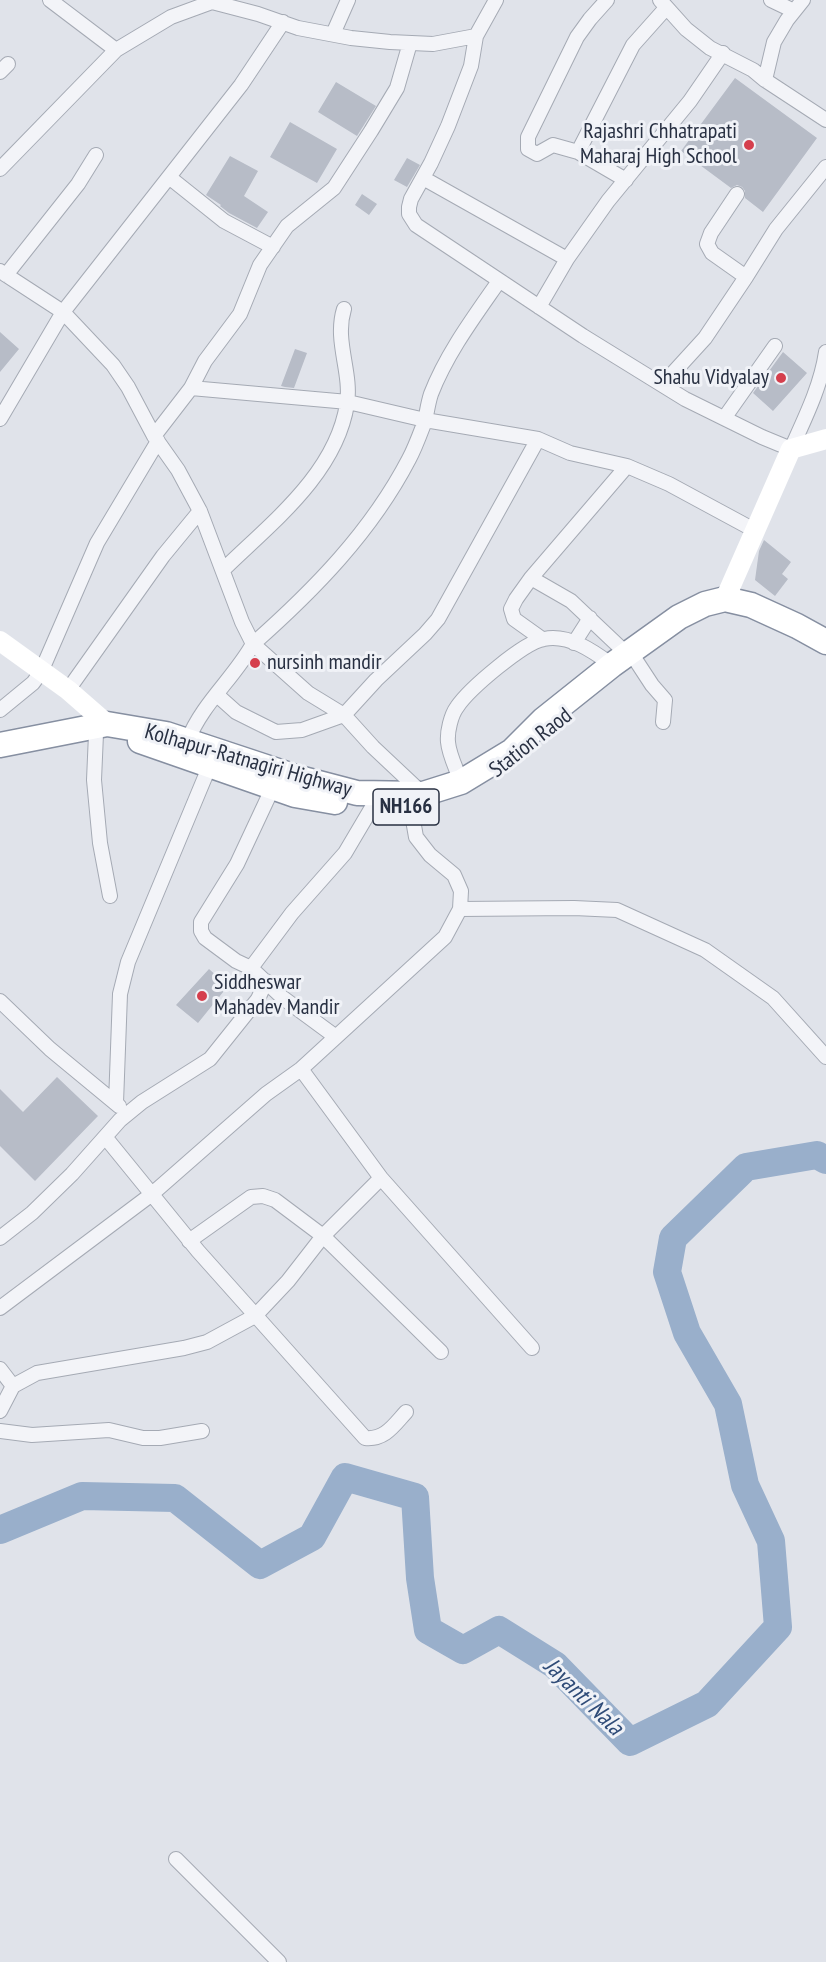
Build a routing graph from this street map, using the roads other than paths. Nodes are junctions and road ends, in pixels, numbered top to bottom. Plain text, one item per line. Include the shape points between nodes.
1 (50, 0) edge
2 (348, 0) edge
3 (496, 0) edge
4 (607, 0) edge
5 (771, 0) edge
6 (803, 0) edge
7 (663, 4) edge
8 (794, 11) junction
9 (283, 22) junction
10 (333, 34) junction
11 (476, 36) junction
12 (410, 43) junction
13 (116, 50) junction
14 (723, 53) junction
15 (765, 80) junction
16 (826, 120) edge
17 (578, 152) junction
18 (96, 155) dead end
19 (826, 167) edge
20 (0, 169) edge
21 (169, 177) junction
22 (423, 177) junction
23 (626, 180) junction
24 (737, 194) dead end
25 (273, 247) junction
26 (567, 259) junction
27 (3, 273) edge
28 (746, 277) junction
29 (499, 280) junction
30 (538, 307) junction
31 (344, 309) dead end
32 (63, 312) junction
33 (776, 346) dead end
34 (826, 352) edge
35 (663, 384) junction
36 (191, 387) junction
37 (348, 402) junction
38 (725, 417) junction
39 (0, 418) edge
40 (425, 420) junction
41 (156, 438) junction
42 (538, 439) junction
43 (826, 439) edge
44 (791, 448) junction
45 (627, 466) junction
46 (200, 511) junction
47 (756, 531) junction
48 (224, 569) junction
49 (531, 578) junction
50 (726, 607) junction
51 (590, 618) junction
52 (542, 639) junction
53 (0, 641) edge
54 (826, 642) edge
55 (574, 643) junction
56 (254, 644) junction
57 (826, 658) edge
58 (624, 659) junction
59 (41, 672) junction
60 (68, 690) junction
61 (217, 695) junction
62 (0, 710) edge
63 (344, 716) junction
64 (663, 722) dead end
65 (101, 729) junction
66 (188, 740) junction
67 (0, 745) edge
68 (0, 753) edge
69 (210, 765) junction
70 (461, 782) junction
71 (273, 787) junction
72 (422, 800) junction
73 (376, 806) junction
74 (110, 896) dead end
75 (460, 909) junction
76 (251, 968) junction
77 (266, 981) junction
78 (3, 1009) edge
79 (336, 1037) junction
80 (826, 1057) edge
81 (301, 1069) junction
82 (116, 1104) junction
83 (128, 1113) junction
84 (106, 1138) junction
85 (381, 1178) junction
86 (152, 1194) junction
87 (323, 1236) junction
88 (0, 1238) edge
89 (189, 1241) junction
90 (0, 1308) edge
91 (255, 1316) junction
92 (532, 1348) dead end
93 (441, 1352) dead end
94 (0, 1369) edge
95 (13, 1386) junction
96 (0, 1411) edge
97 (406, 1412) dead end
98 (0, 1431) edge
99 (202, 1431) dead end
100 (176, 1859) dead end
101 (279, 1962) edge

1 - 13 street
2 - 10 street
3 - 11 street
4 - 17 street via 577,37 528,137 528,149 537,154 553,145
5 - 8 street
6 - 8 street
7 - 14 street via 686,29
7 - 17 street via 633,45
8 - 15 street via 774,42
9 - 10 street
9 - 13 street via 212,2 171,17
9 - 21 street via 241,85
10 - 12 street
11 - 12 street via 433,44
11 - 22 street via 471,66
12 - 25 street via 397,88 334,188 288,226
13 - 20 street
14 - 15 street
14 - 23 street
15 - 16 street
17 - 23 street
18 - 27 street via 78,184
19 - 28 street via 776,229
21 - 25 street via 224,221
21 - 32 street
22 - 26 street
22 - 29 street via 411,199 412,220
23 - 26 street
24 - 28 street via 707,244 712,253
25 - 36 street via 260,266 240,314
26 - 30 street
27 - 32 street
28 - 35 street via 705,338
29 - 30 street
29 - 40 street via 453,350 430,396
30 - 35 street
31 - 37 street via 340,330
32 - 39 street
32 - 41 street via 113,365
33 - 38 street
34 - 44 street via 809,409
35 - 38 street
36 - 37 street
36 - 41 street
37 - 40 street
37 - 48 street via 339,435 320,468 296,498
38 - 44 street
40 - 42 street
40 - 56 street via 410,458 376,513 338,562
41 - 46 street
41 - 59 street via 97,543
42 - 45 street via 570,453
42 - 63 street via 438,619
43 - 44 street
44 - 47 street
45 - 47 street
45 - 49 street
46 - 48 street
46 - 60 street via 163,556
47 - 50 street
48 - 56 street
49 - 51 street via 571,601
49 - 52 street via 511,609 514,619
50 - 54 highway via 751,605
50 - 57 highway
50 - 58 highway, Kolhapur-Ratnagiri Highway / NH166 via 689,610
51 - 55 street
51 - 58 street
52 - 55 street
52 - 70 street via 514,654 457,707 448,743
53 - 59 street
55 - 58 street
56 - 61 street
56 - 63 street via 308,693
58 - 64 street via 665,699
58 - 70 highway, Kolhapur-Ratnagiri Highway / NH166 via 543,720 512,751
58 - 72 highway, Station Raod / NH166 via 520,758 475,786
59 - 60 street
59 - 62 street
60 - 65 street
61 - 63 street via 236,712 276,732 302,730
61 - 66 street via 194,724
63 - 72 street
65 - 66 highway, Kolhapur-Ratnagiri Highway / NH166 via 162,733
65 - 67 highway, Kolhapur-Ratnagiri Highway / NH166
65 - 68 highway, Station Raod / NH166
65 - 69 highway, Station Raod / NH166
65 - 74 street via 94,780
66 - 72 highway, Kolhapur-Ratnagiri Highway / NH166 via 357,793
69 - 71 highway, Station Raod / NH166
69 - 82 street via 128,962 120,994
70 - 72 highway, Kolhapur-Ratnagiri Highway / NH166
71 - 73 highway, Station Raod / NH166 via 295,795
71 - 76 street via 237,864 201,922 206,938
72 - 73 highway, Station Raod / NH166 via 397,808
72 - 75 street via 412,820 416,837 454,875 461,891
73 - 76 street via 345,853
75 - 79 street via 445,937
75 - 80 street via 617,910 705,950 772,998
76 - 77 street
77 - 79 street
77 - 83 street via 258,999 210,1059
78 - 82 street
79 - 81 street
81 - 85 street
81 - 86 street via 266,1094
82 - 83 street
83 - 84 street
84 - 86 street
84 - 88 street via 32,1213
85 - 87 street
85 - 92 street
86 - 89 street
86 - 90 street
87 - 89 street via 275,1200 263,1196 251,1197
87 - 91 street
87 - 93 street
89 - 91 street
91 - 95 street via 207,1342 37,1373
91 - 97 street via 365,1438 385,1435
94 - 95 street
95 - 96 street
98 - 99 street via 32,1435 109,1430 160,1438
100 - 101 street

